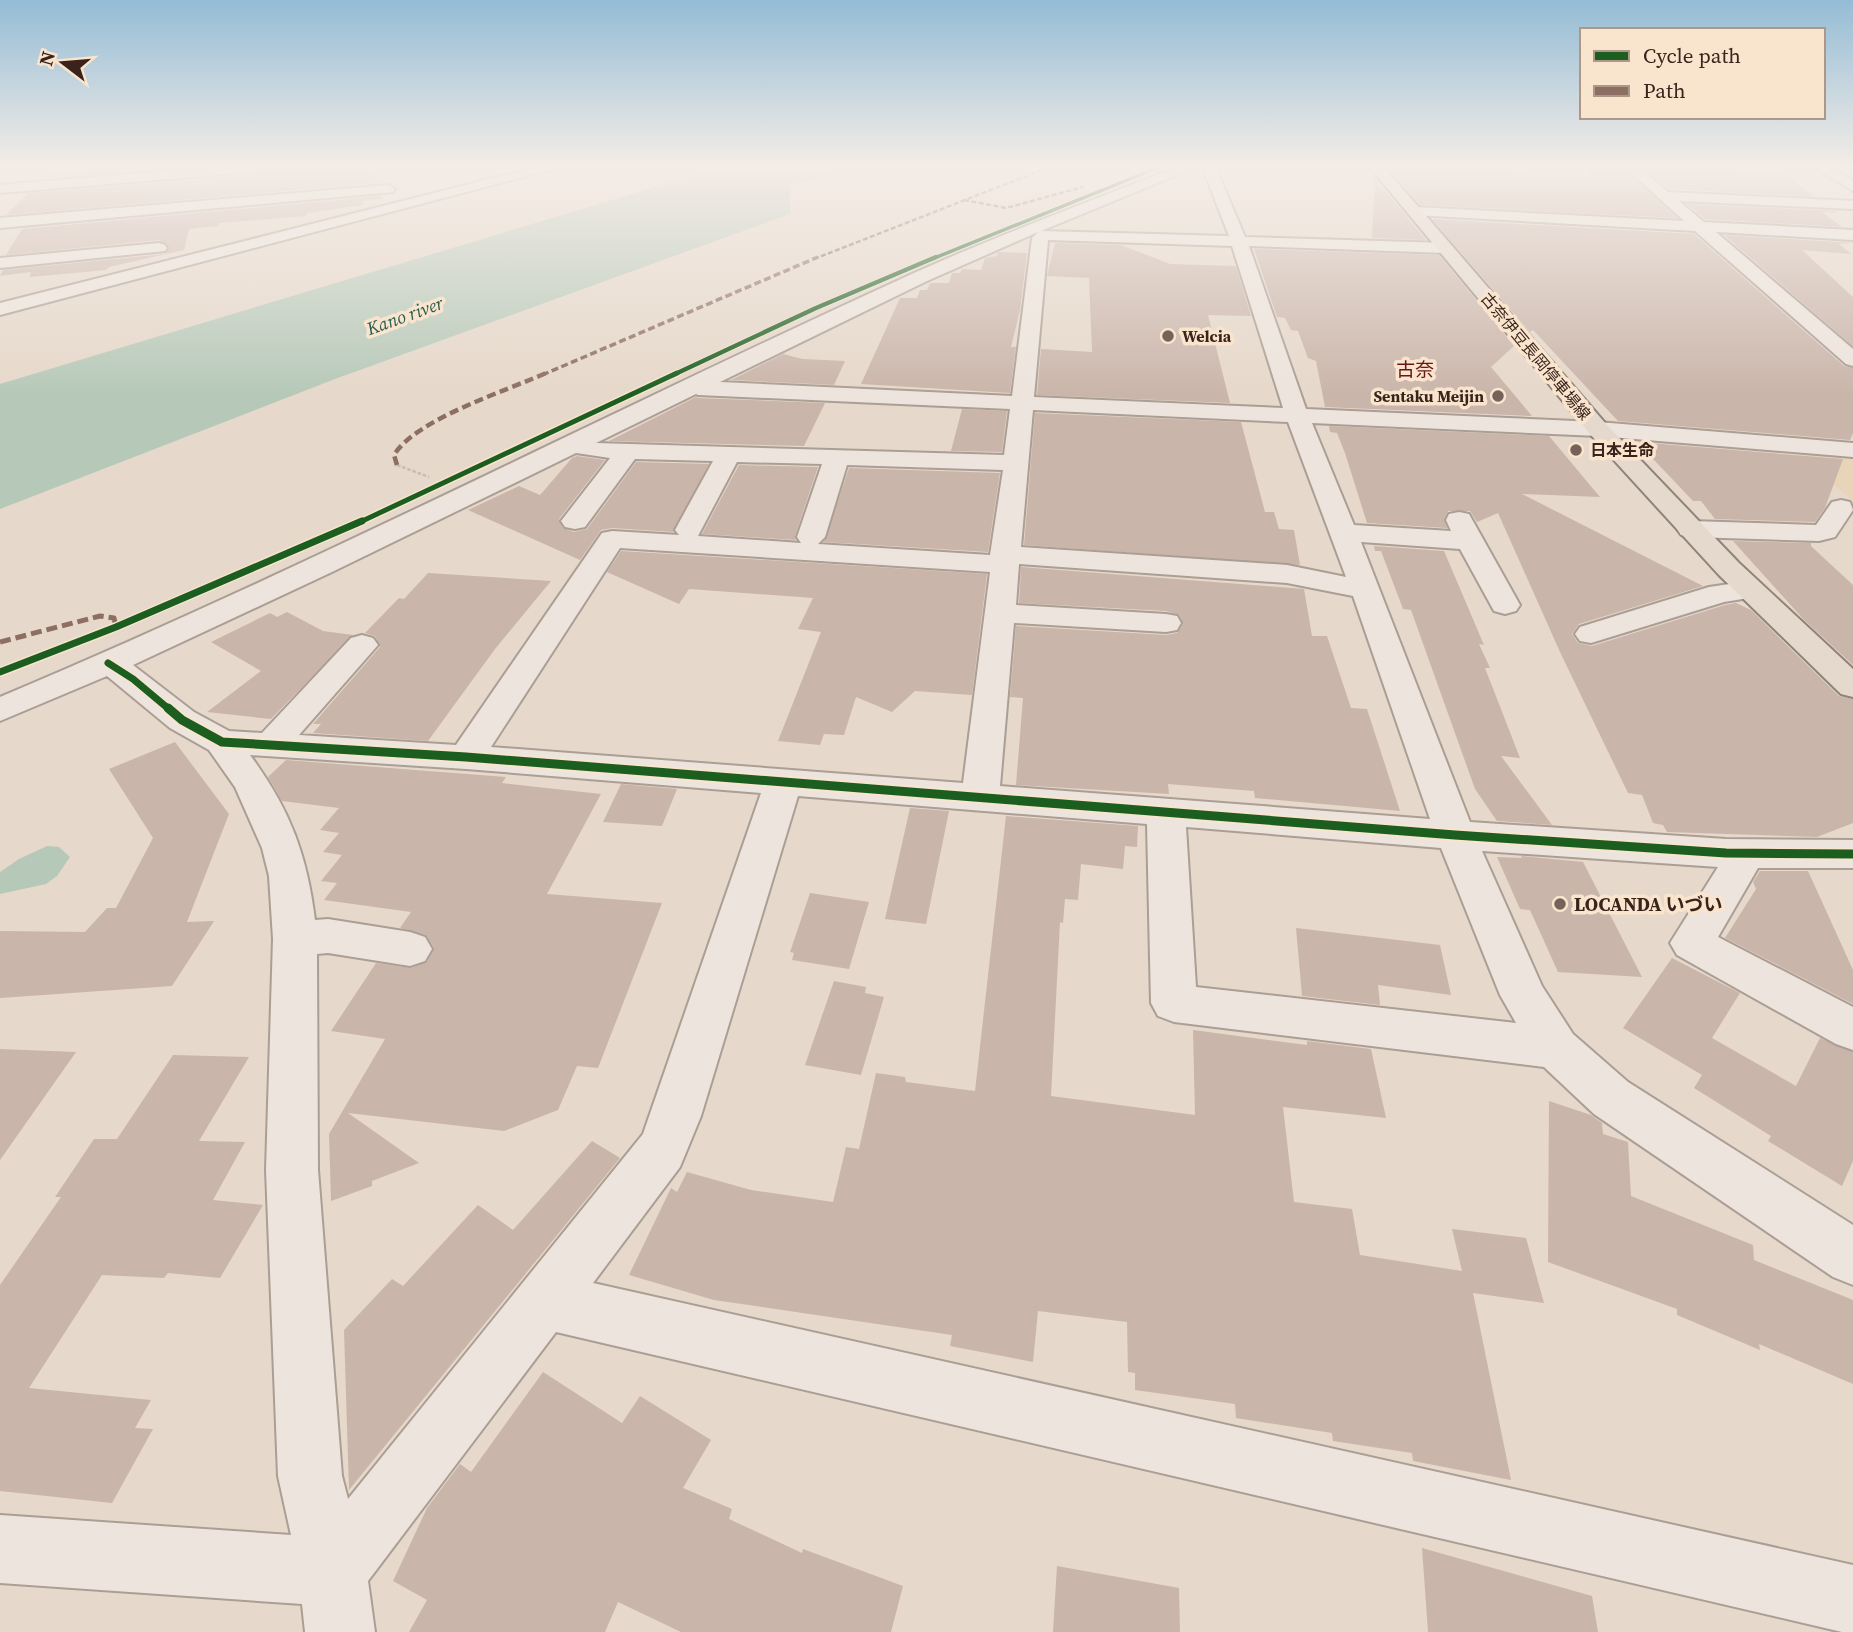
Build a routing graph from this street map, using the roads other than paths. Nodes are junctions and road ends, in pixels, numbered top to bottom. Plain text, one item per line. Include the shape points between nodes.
1 (219, 242) edge
2 (226, 242) edge
3 (261, 242) edge
4 (1002, 242) edge
5 (1040, 242) edge
6 (1239, 242) edge
7 (1245, 242) edge
8 (1441, 242) edge
9 (1716, 242) edge
10 (1446, 248) junction
11 (0, 263) edge
12 (0, 300) edge
13 (0, 309) edge
14 (1853, 360) edge
15 (692, 387) junction
16 (1024, 402) junction
17 (1297, 415) junction
18 (1598, 429) junction
19 (574, 445) junction
20 (1853, 450) edge
21 (628, 451) junction
22 (729, 454) junction
23 (837, 458) junction
24 (1016, 463) junction
25 (1841, 508) dead end
26 (1457, 516) dead end
27 (575, 521) dead end
28 (1691, 529) junction
29 (689, 530) dead end
30 (1343, 533) junction
31 (811, 537) dead end
32 (1471, 541) junction
33 (1004, 559) junction
34 (1366, 590) junction
35 (1750, 590) junction
36 (1505, 605) dead end
37 (998, 613) junction
38 (1166, 623) dead end
39 (1591, 634) dead end
40 (362, 645) dead end
41 (108, 663) junction
42 (1853, 687) edge
43 (0, 710) edge
44 (246, 744) junction
45 (466, 757) junction
46 (784, 781) junction
47 (980, 796) junction
48 (1166, 812) junction
49 (1455, 835) junction
50 (1738, 853) junction
51 (1853, 854) edge
52 (295, 939) junction
53 (410, 949) dead end
54 (1853, 1030) edge
55 (1556, 1048) junction
56 (1853, 1257) edge
57 (546, 1301) junction
58 (0, 1549) edge
59 (1853, 1600) edge
60 (336, 1602) edge

1 - 11 street
2 - 12 street
3 - 13 street
4 - 15 street
5 - 16 street
6 - 17 street
7 - 10 street
8 - 10 main road, 古奈伊豆長岡停車場線
9 - 14 street
10 - 18 main road, 古奈伊豆長岡停車場線
15 - 16 street
15 - 19 street
16 - 17 street
16 - 24 street
17 - 18 street
17 - 30 street
18 - 20 street
18 - 28 main road, 古奈伊豆長岡停車場線
19 - 21 street
19 - 41 street
21 - 22 street
21 - 27 street
22 - 23 street
22 - 29 street
23 - 24 street
23 - 31 street
24 - 33 street
25 - 28 street via 1819,533
26 - 32 street
28 - 35 main road, 古奈伊豆長岡停車場線
30 - 32 street
30 - 34 street
32 - 36 street
33 - 34 street via 1287,574
33 - 37 street
33 - 45 street via 612,539
34 - 49 street
35 - 39 street via 1720,593
35 - 42 main road, 古奈伊豆長岡停車場線
37 - 38 street
37 - 47 street
40 - 44 street
41 - 43 street
41 - 44 street via 182,720
44 - 45 street
44 - 52 street via 252,784 282,848
45 - 46 street
46 - 47 street
46 - 57 street via 662,1150
47 - 48 street
48 - 49 street
48 - 55 street via 1174,1003
49 - 50 street
49 - 55 street via 1523,995
50 - 51 street
50 - 54 street via 1738,868 1692,943
52 - 53 street via 328,936
52 - 60 street via 293,1198 310,1476
55 - 56 street via 1611,1098
57 - 59 street
57 - 60 street
58 - 60 street

